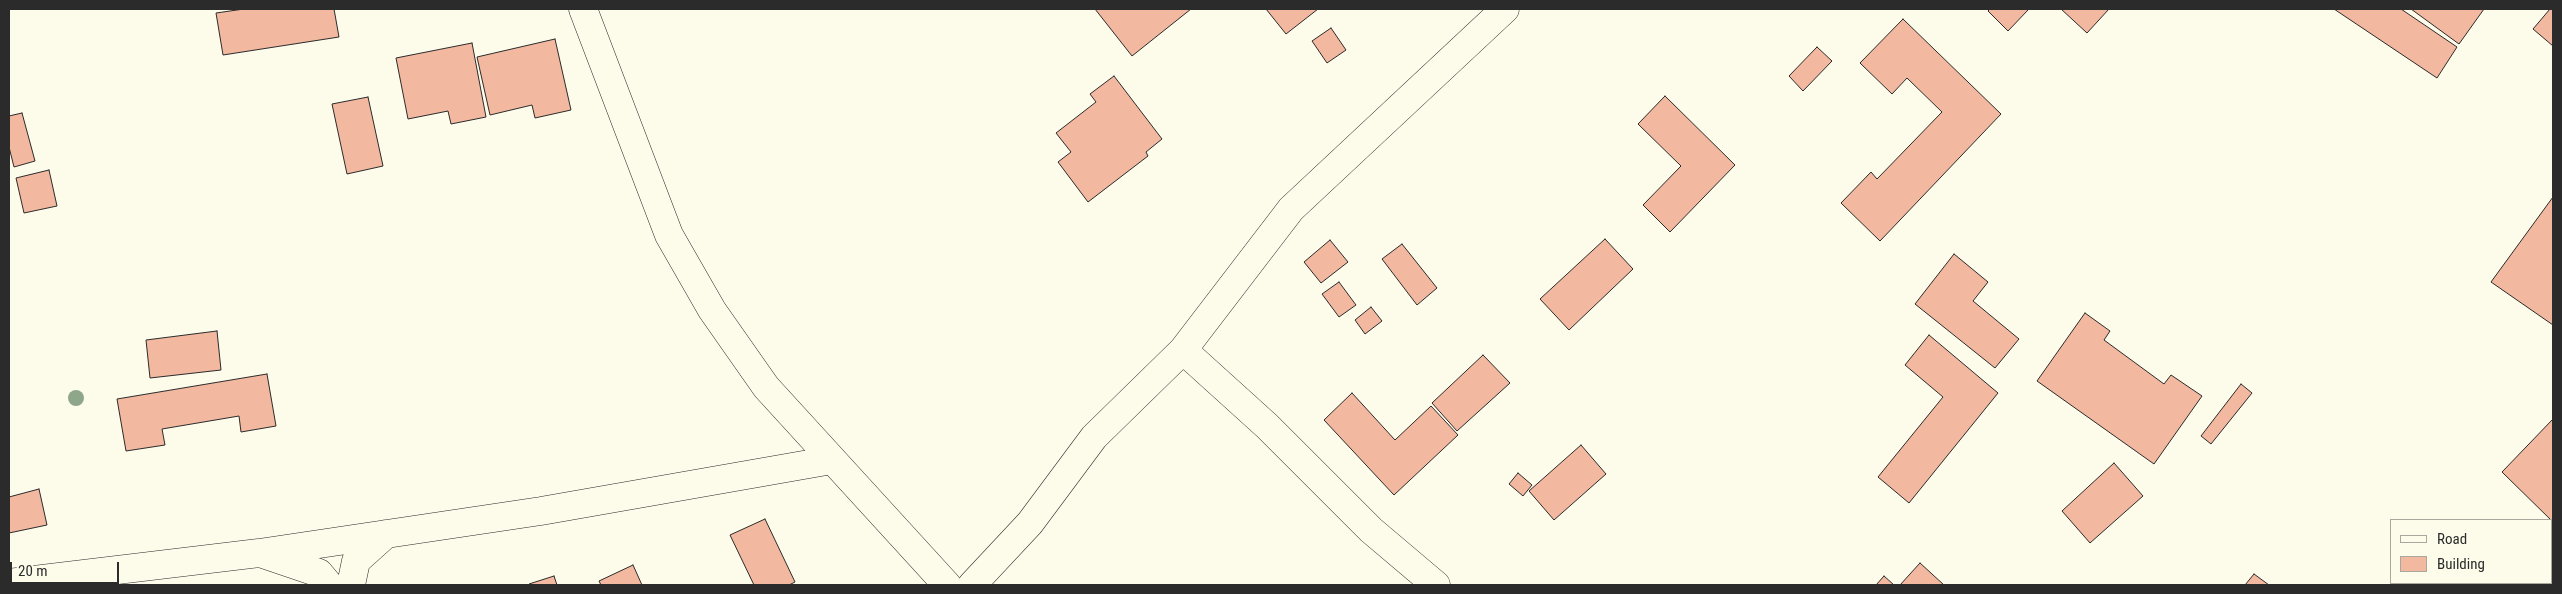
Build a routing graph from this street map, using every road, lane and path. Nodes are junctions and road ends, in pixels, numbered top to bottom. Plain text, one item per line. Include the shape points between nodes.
1 (583, 9) edge
2 (1505, 9) edge
3 (1183, 350) junction
4 (832, 460) junction
5 (386, 534) junction
6 (259, 553) junction
7 (69, 581) edge
8 (17, 583) edge
9 (329, 585) edge
10 (351, 585) edge
11 (947, 585) edge
12 (972, 585) edge
13 (1436, 585) edge

1 - 4 street via 669,235 712,310 766,387
2 - 3 street via 1291,209
3 - 12 street via 1094,437 1030,523
3 - 13 street via 1267,426 1371,530
4 - 5 street via 541,511
4 - 11 street
5 - 6 street
5 - 10 street via 356,561
6 - 7 street
6 - 9 street via 319,573
7 - 8 street

